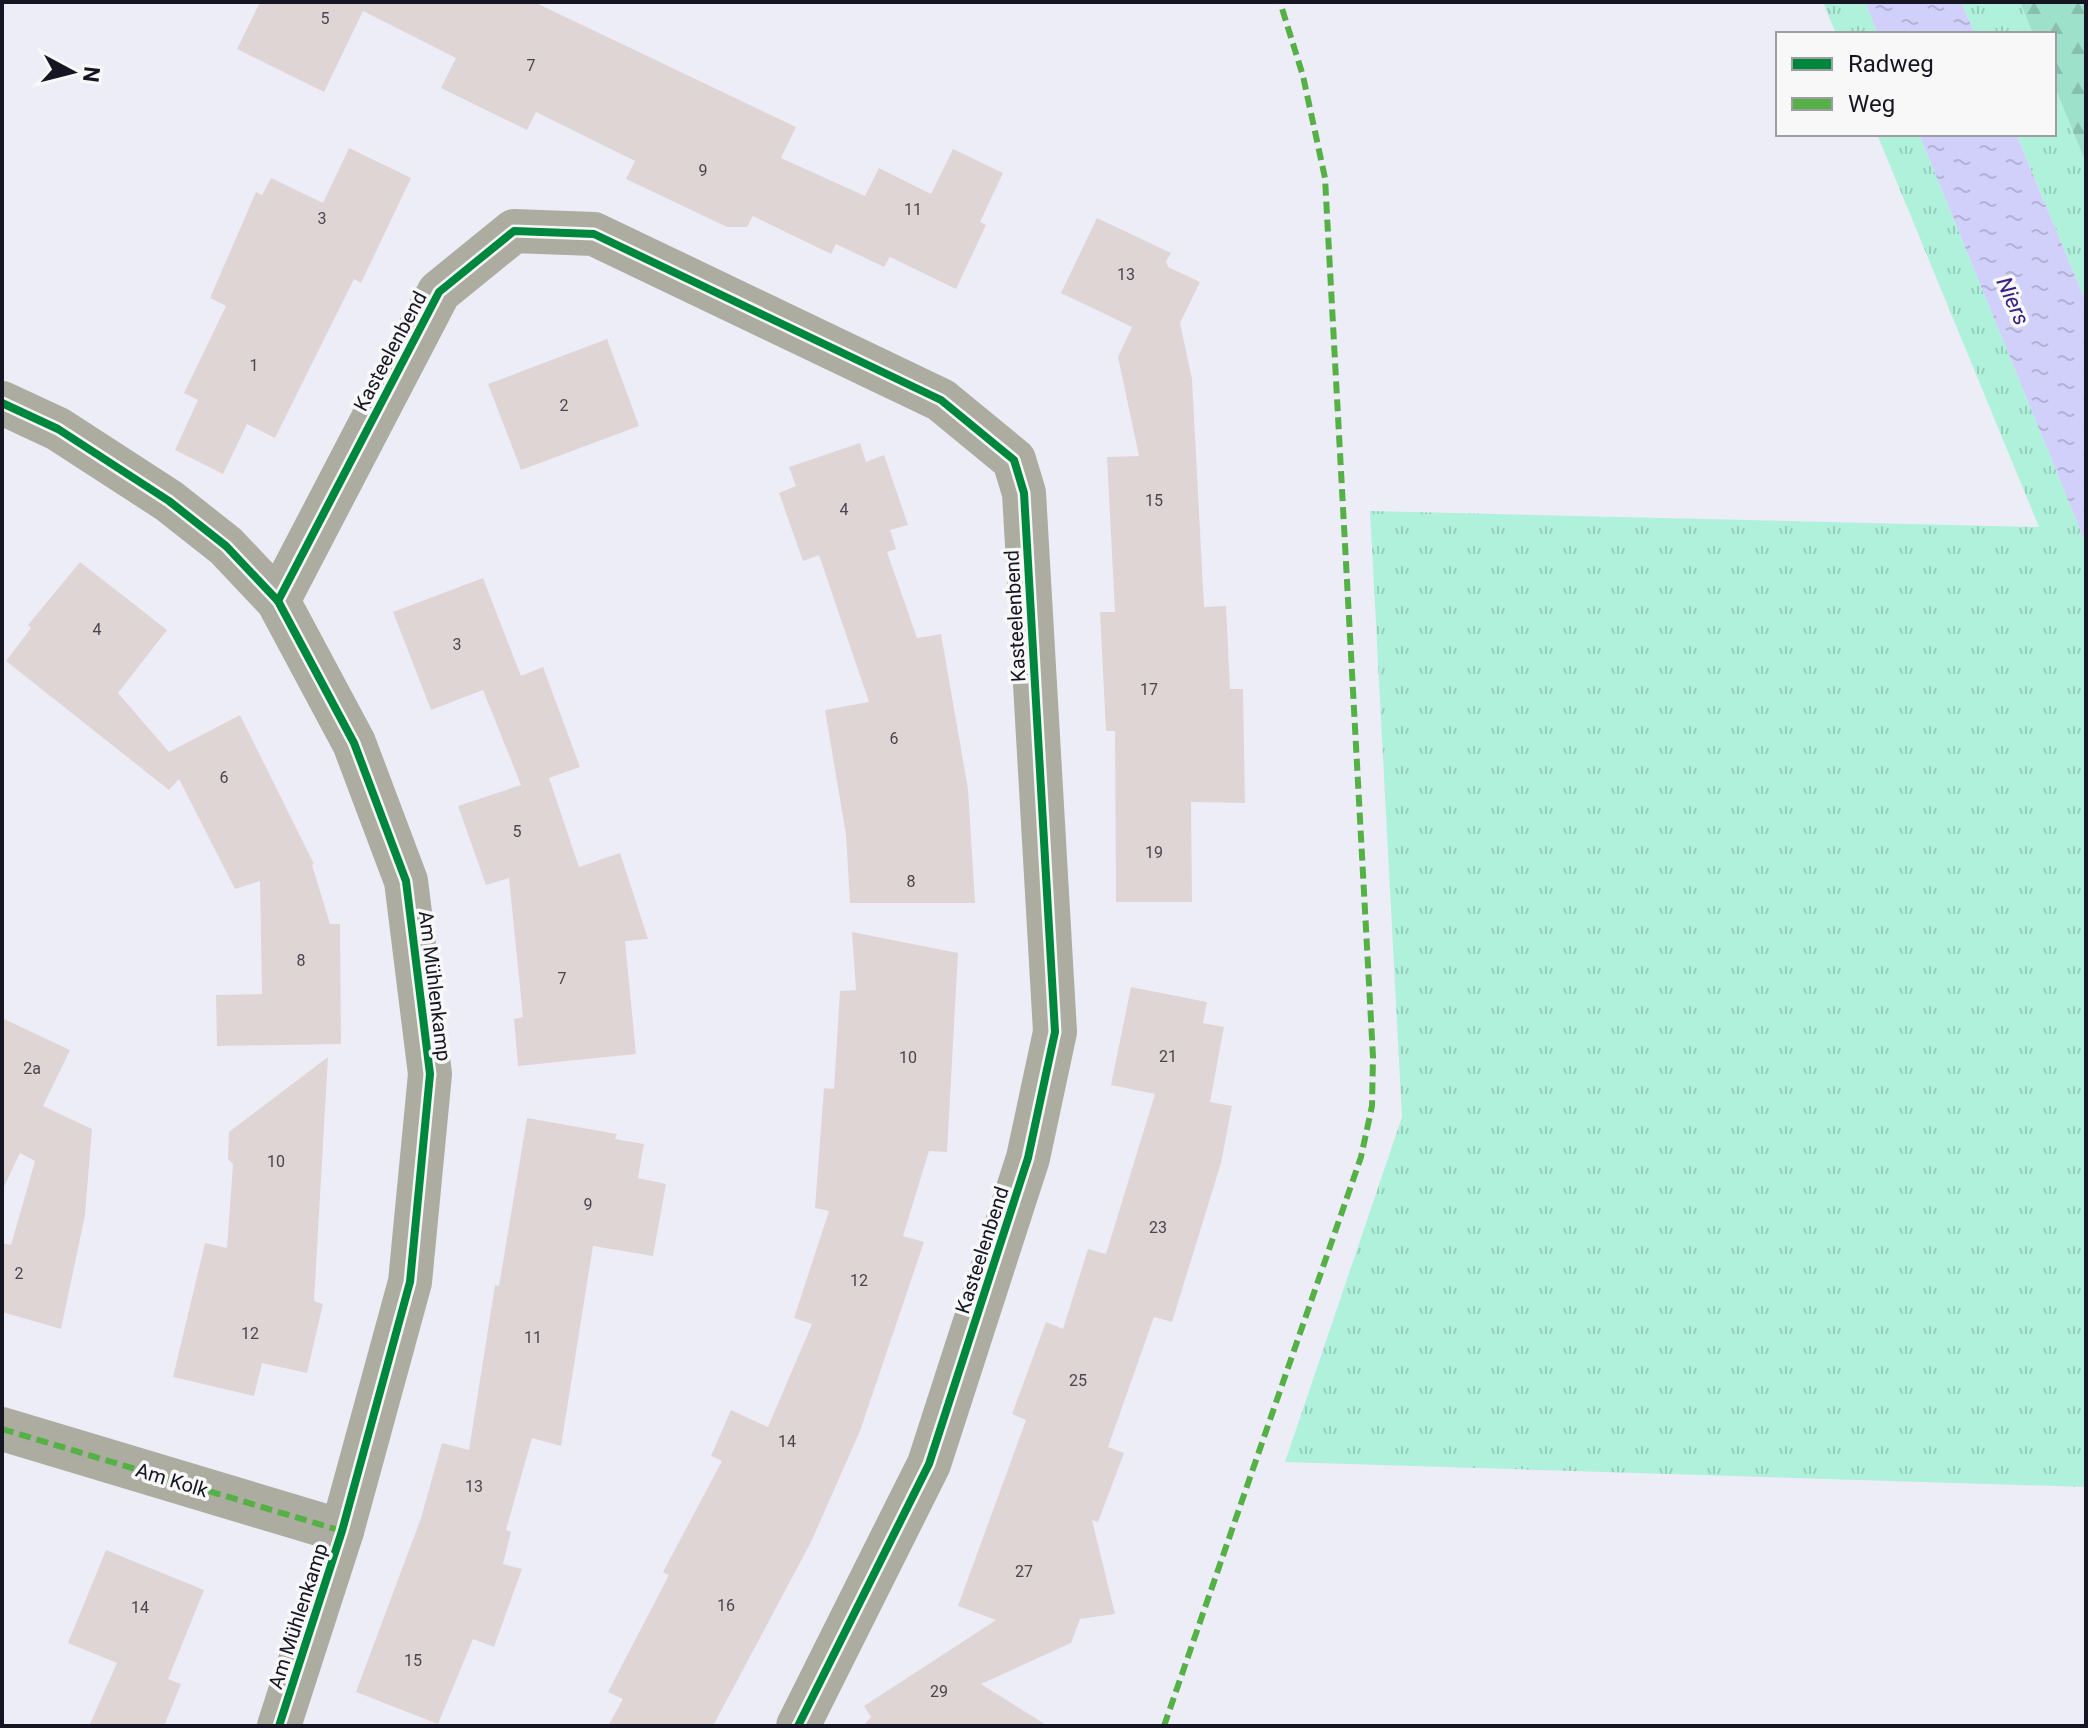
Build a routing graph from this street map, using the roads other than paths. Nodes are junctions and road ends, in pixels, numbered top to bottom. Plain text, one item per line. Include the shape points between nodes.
1 (2, 403) edge
2 (278, 601) junction
3 (2, 1429) edge
4 (342, 1531) junction
5 (279, 1726) edge
6 (798, 1726) edge

1 - 2 street, Am Mühlenkamp via 58,429 169,501 226,546
2 - 4 street, Am Mühlenkamp via 354,743 406,881 430,1074 410,1282
2 - 6 street, Kasteelenbend via 439,292 514,231 594,234 941,400 1014,460 1024,493 1055,1032 1028,1158 929,1464
3 - 4 street, Am Kolk
4 - 5 street, Am Mühlenkamp

